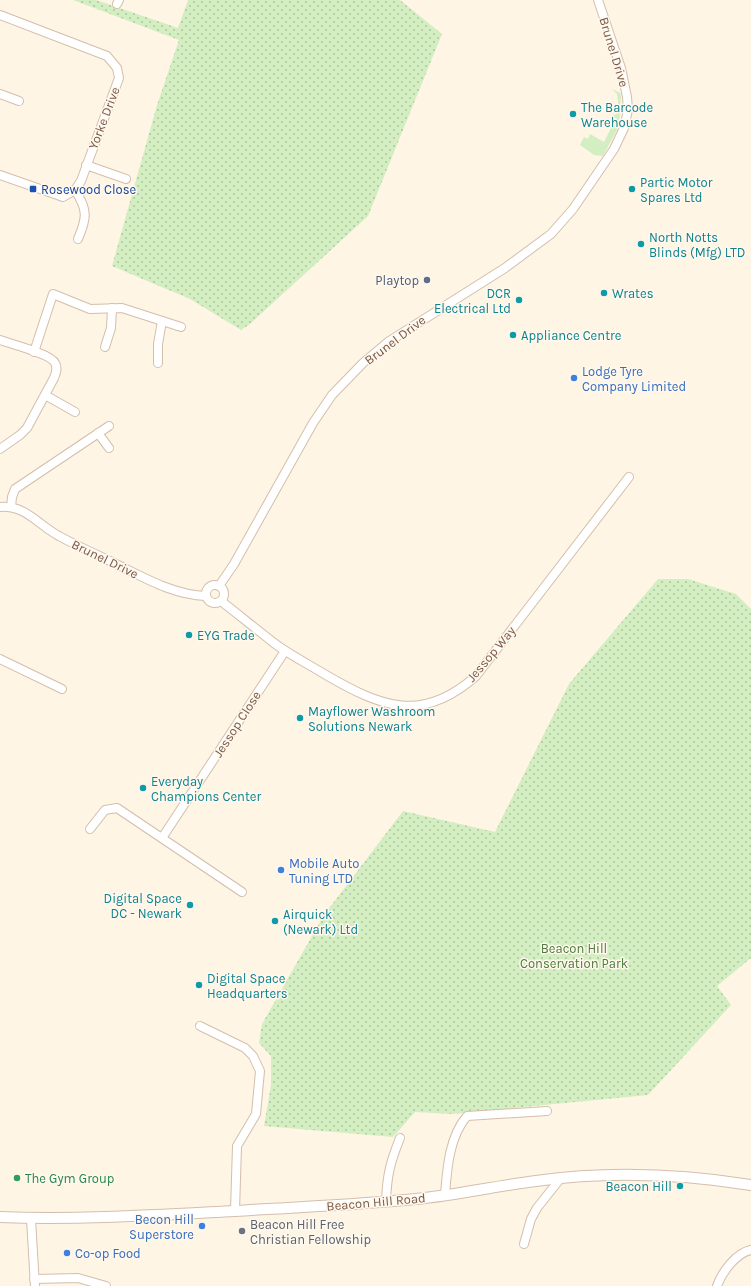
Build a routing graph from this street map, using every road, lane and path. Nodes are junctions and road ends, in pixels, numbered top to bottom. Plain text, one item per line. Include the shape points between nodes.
1 (598, 0) edge
2 (0, 16) edge
3 (0, 94) edge
4 (19, 101) dead end
5 (86, 165) junction
6 (1, 178) edge
7 (126, 179) dead end
8 (75, 190) junction
9 (78, 239) dead end
10 (112, 308) junction
11 (162, 321) junction
12 (181, 327) dead end
13 (0, 340) edge
14 (105, 347) dead end
15 (34, 352) junction
16 (158, 363) dead end
17 (45, 395) junction
18 (75, 412) dead end
19 (109, 426) dead end
20 (98, 433) junction
21 (109, 448) dead end
22 (0, 449) edge
23 (629, 477) dead end
24 (0, 507) edge
25 (11, 507) junction
26 (219, 586) junction
27 (206, 596) junction
28 (221, 601) junction
29 (285, 651) junction
30 (0, 659) edge
31 (62, 689) dead end
32 (90, 829) dead end
33 (162, 838) junction
34 (242, 892) dead end
35 (200, 1026) dead end
36 (547, 1111) dead end
37 (400, 1138) dead end
38 (560, 1179) junction
39 (751, 1184) edge
40 (445, 1195) junction
41 (386, 1202) junction
42 (236, 1210) junction
43 (0, 1218) edge
44 (31, 1219) junction
45 (524, 1244) dead end
46 (751, 1250) edge
47 (35, 1283) edge
48 (106, 1286) edge
49 (718, 1286) edge

1 - 26 street, Brunel Drive via 621,68 627,97 628,110 624,128 610,155 573,209 551,234 505,268 388,342 332,395 313,423
2 - 5 street, Yorke Drive via 107,56 117,68 119,78
3 - 4 street
5 - 7 street
5 - 8 street, Yorke Drive
6 - 8 street via 63,197
8 - 9 street via 83,202 86,213
10 - 11 street via 122,308
10 - 14 street
10 - 15 street via 90,309 53,294
11 - 12 street
11 - 16 street
13 - 15 street
15 - 17 street via 49,357 56,364 57,370
17 - 18 street
17 - 22 street via 26,428
19 - 20 street
20 - 21 street
20 - 25 street via 15,489
23 - 29 street, Jessop Way via 486,665 464,687 449,696 417,705 380,701 359,693
24 - 25 street, Brunel Drive
25 - 27 street, Brunel Drive via 26,512 59,536 160,585
26 - 27 street via 210,587
26 - 28 street via 224,595
27 - 28 street via 212,603
28 - 29 street, Jessop Way
29 - 33 street, Jessop Close
30 - 31 street
32 - 33 street via 101,813 112,807 125,812
33 - 34 street
35 - 42 street via 245,1048 253,1056 260,1072 256,1114 237,1146
36 - 40 street via 468,1116 459,1126 448,1164
37 - 41 street via 387,1178
38 - 39 street, Beacon Hill Road via 672,1176
38 - 40 street, Beacon Hill Road via 536,1180
38 - 45 street via 537,1208
40 - 41 street, Beacon Hill Road
41 - 42 street, Beacon Hill Road
42 - 44 street, Beacon Hill Road
43 - 44 street, Beacon Hill Road
44 - 47 street
46 - 49 street via 730,1263
47 - 48 street via 78,1278

